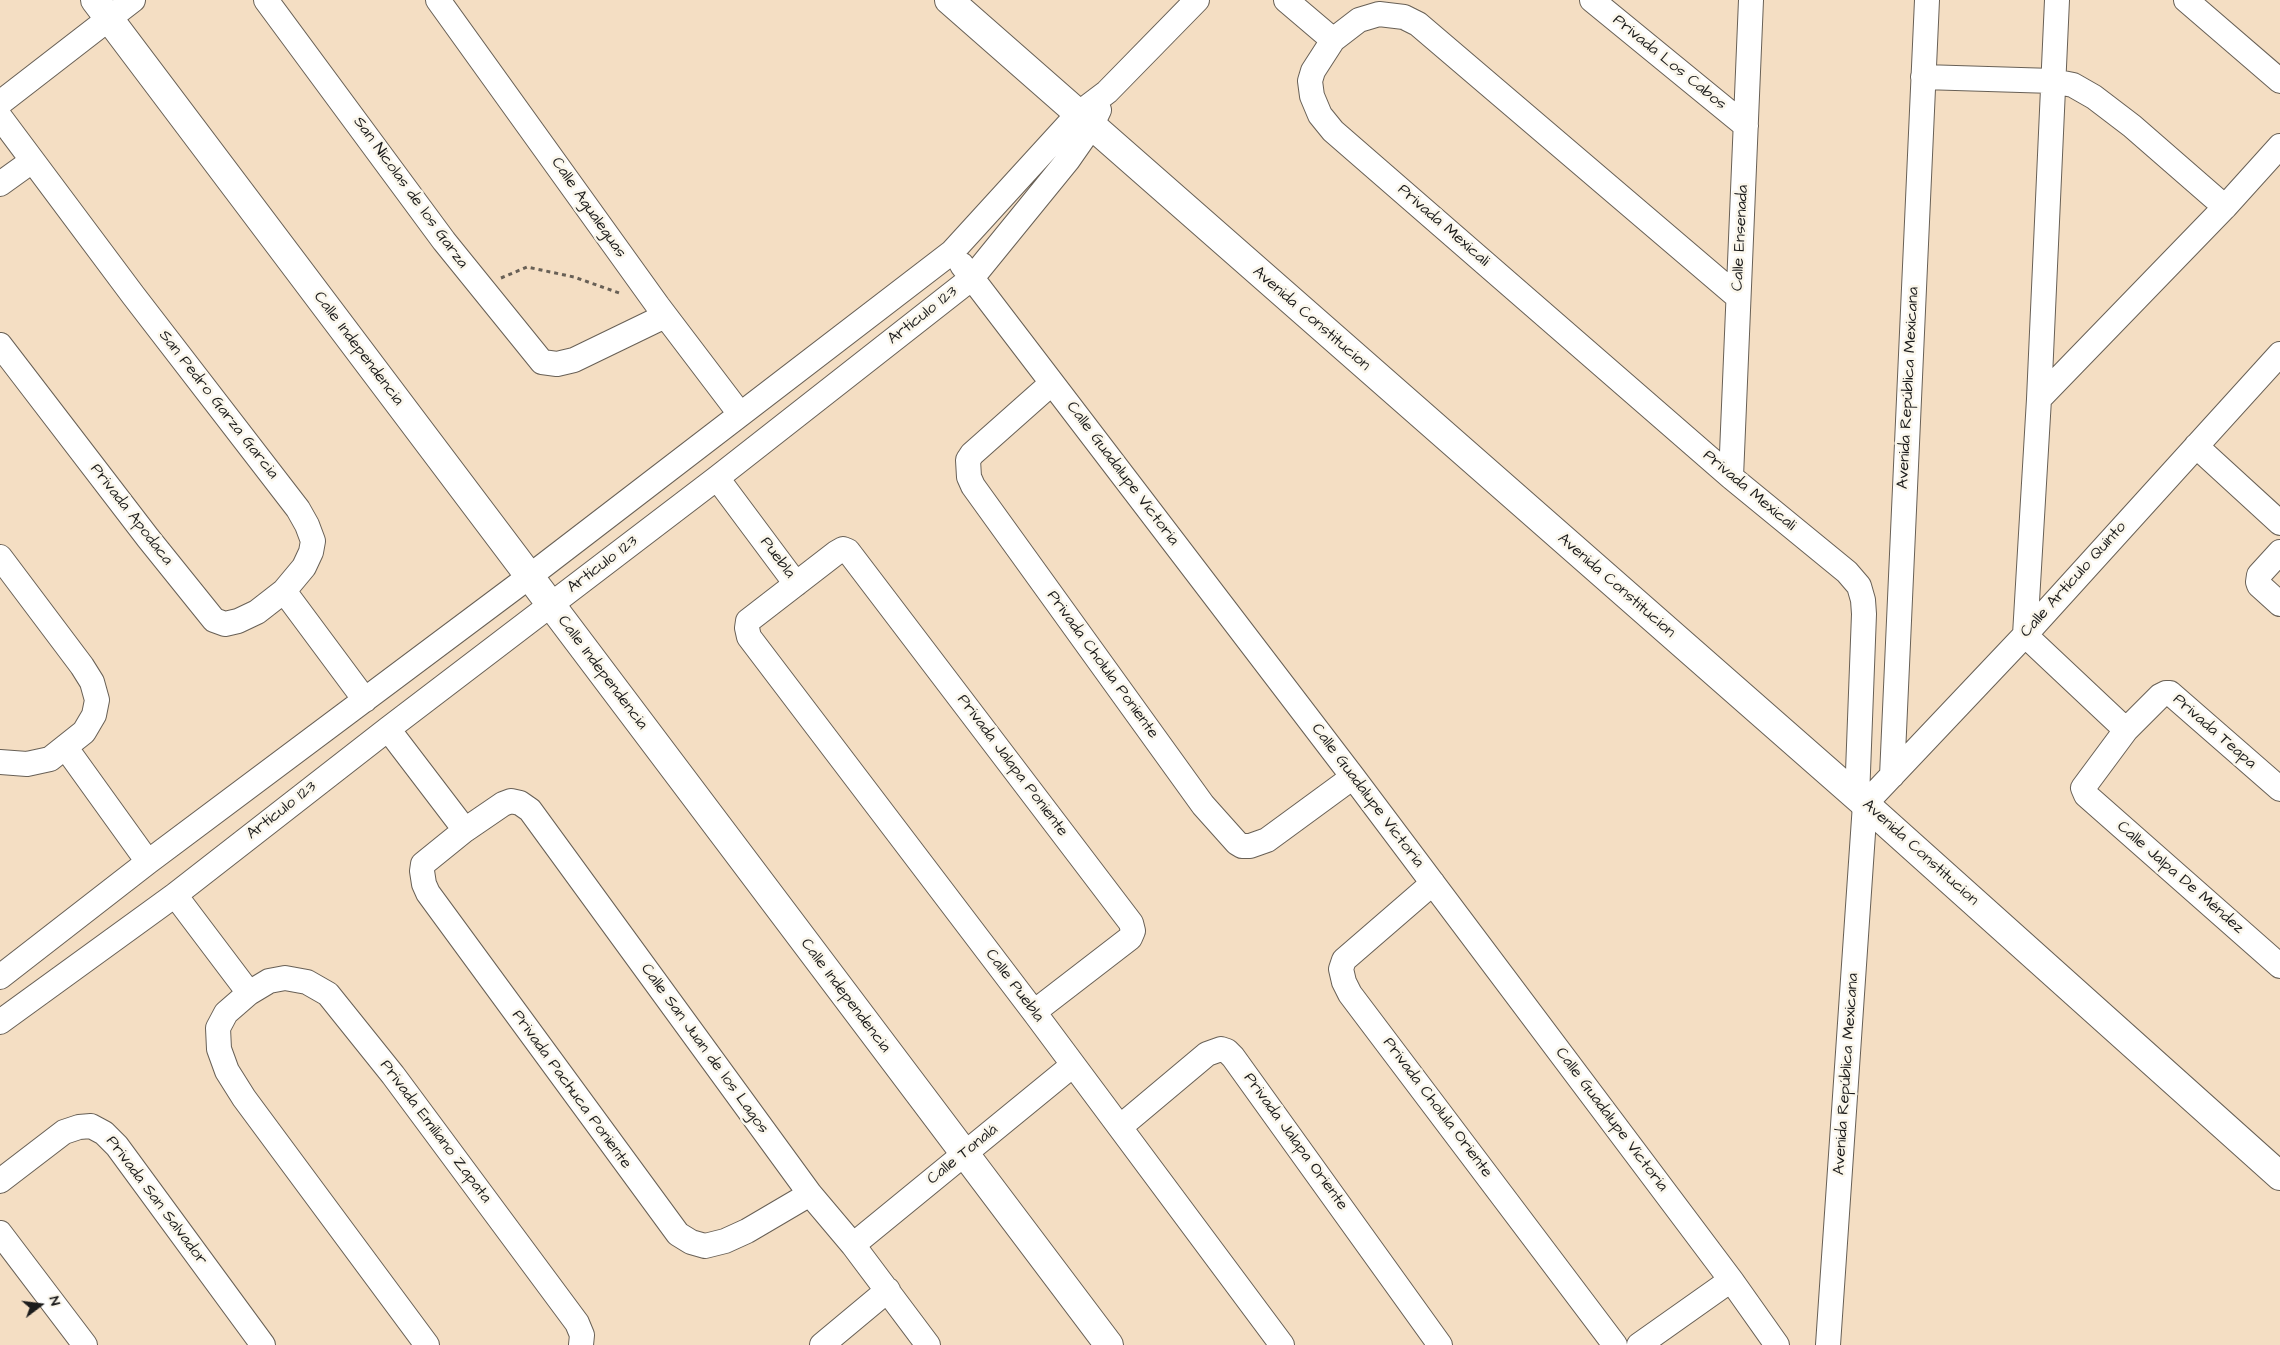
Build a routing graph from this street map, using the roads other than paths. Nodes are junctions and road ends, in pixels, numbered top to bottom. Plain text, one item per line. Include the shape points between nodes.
1 (133, 0) edge
2 (266, 0) edge
3 (438, 0) edge
4 (949, 0) edge
5 (1197, 0) edge
6 (1286, 0) edge
7 (1592, 0) edge
8 (1751, 0) edge
9 (1927, 0) edge
10 (2057, 0) edge
11 (2186, 0) edge
12 (102, 9) edge
13 (1333, 40) junction
14 (1923, 77) junction
15 (2280, 80) edge
16 (2053, 81) junction
17 (0, 103) edge
18 (0, 117) edge
19 (1085, 120) junction
20 (1746, 126) junction
21 (2278, 153) edge
22 (32, 161) junction
23 (0, 184) edge
24 (2225, 207) junction
25 (952, 252) junction
26 (972, 278) junction
27 (1738, 297) junction
28 (662, 311) junction
29 (0, 344) edge
30 (2280, 354) edge
31 (1052, 383) junction
32 (2039, 399) junction
33 (740, 414) junction
34 (2196, 446) junction
35 (1731, 477) junction
36 (717, 478) junction
37 (2280, 523) edge
38 (2280, 552) edge
39 (0, 557) edge
40 (530, 576) junction
41 (796, 584) junction
42 (284, 591) junction
43 (2280, 604) edge
44 (551, 605) junction
45 (747, 628) joint
46 (2025, 634) junction
47 (365, 700) junction
48 (388, 729) junction
49 (2126, 730) junction
50 (66, 748) junction
51 (0, 762) edge
52 (1892, 776) junction
53 (1353, 777) junction
54 (2083, 788) joint
55 (2280, 790) edge
56 (1861, 801) junction
57 (465, 830) junction
58 (148, 862) junction
59 (1432, 883) junction
60 (175, 895) junction
61 (2280, 966) edge
62 (0, 977) edge
63 (249, 993) junction
64 (1034, 1012) junction
65 (0, 1022) edge
66 (1073, 1065) junction
67 (1120, 1127) junction
68 (964, 1154) junction
69 (2280, 1176) edge
70 (0, 1181) edge
71 (810, 1194) junction
72 (0, 1233) edge
73 (853, 1245) junction
74 (1731, 1280) junction
75 (888, 1290) junction
76 (85, 1345) edge
77 (263, 1345) edge
78 (427, 1345) edge
79 (581, 1345) edge
80 (822, 1345) edge
81 (928, 1345) edge
82 (1109, 1345) edge
83 (1282, 1345) edge
84 (1440, 1345) edge
85 (1615, 1345) edge
86 (1639, 1345) edge
87 (1777, 1345) edge
88 (1828, 1345) edge

1 - 12 street
2 - 28 street, San Nicolas de los Garza via 476,282 542,362 557,364 574,360
3 - 28 street, Calle Agualeguas
4 - 19 street, Avenida Constitucion
5 - 19 street, Artículo 123 via 1107,92
6 - 13 street
7 - 20 street, Privada Los Cabos
8 - 20 street, Calle Ensenada
9 - 14 street, Avenida República Mexicana
10 - 16 street
11 - 15 street
12 - 17 street
12 - 40 street, Calle Independencia
13 - 27 street, Privada Mexicali via 1359,20 1379,14 1404,17 1418,24
13 - 35 street, Privada Mexicali via 1310,81 1320,115 1334,131
14 - 16 street
14 - 52 street, Avenida República Mexicana
16 - 24 street via 2073,85 2094,98 2132,126
16 - 32 street
18 - 22 street, San Pedro Garza Garcia
19 - 25 street, Artículo 123
19 - 26 street, Artículo 123 via 1068,160
19 - 56 street, Avenida Constitucion
20 - 27 street, Calle Ensenada
21 - 24 street
22 - 23 street
22 - 42 street, San Pedro Garza Garcia via 298,509 313,541 304,567
24 - 32 street
25 - 26 street, Calle Guadalupe Victoria
25 - 33 street, Artículo 123
26 - 31 street, Calle Guadalupe Victoria
26 - 36 street, Artículo 123
27 - 35 street, Calle Ensenada
28 - 33 street, Calle Agualeguas
29 - 42 street, Privada Apodaca via 214,620 225,624 238,621
30 - 34 street, Calle Artículo Quinto
31 - 53 street, Calle Guadalupe Victoria
31 - 53 street, Privada Cholula Poniente via 972,454 968,460 972,486 1203,805 1237,843 1250,846 1267,840
32 - 46 street
33 - 40 street, Artículo 123
34 - 37 street
34 - 46 street, Calle Artículo Quinto
35 - 56 street, Privada Mexicali via 1847,572 1859,586 1864,614
36 - 41 street, Puebla
36 - 44 street, Artículo 123
38 - 43 street via 2259,575 2258,582
39 - 50 street via 92,682 97,700 94,715 84,732
40 - 44 street, Calle Independencia
40 - 47 street, Artículo 123
41 - 45 street, Puebla via 748,621
41 - 64 street, Privada Jalapa Poniente via 836,552 843,549 848,552 1131,923 1133,932 1130,938
42 - 47 street
44 - 48 street, Artículo 123
44 - 68 street, Calle Independencia
45 - 64 street, Calle Puebla via 748,637
46 - 49 street
46 - 52 street, Calle Artículo Quinto
47 - 58 street, Artículo 123
48 - 57 street
48 - 60 street, Artículo 123
49 - 54 street, Privada Teapa
49 - 55 street, Privada Teapa via 2160,696 2170,694
50 - 51 street via 50,758 27,764
50 - 58 street
52 - 56 street, Calle Artículo Quinto
53 - 59 street, Calle Guadalupe Victoria
54 - 61 street, Calle Jalpa De Méndez via 2086,795
56 - 69 street, Avenida Constitucion
56 - 88 street, Avenida República Mexicana
57 - 71 street, Calle San Juan de los Lagos via 511,801 530,810
57 - 71 street, Privada Pachuca Poniente via 423,864 428,893 678,1234 705,1246 725,1241 747,1232
58 - 62 street, Artículo 123
59 - 74 street, Calle Guadalupe Victoria
59 - 85 street, Privada Cholula Oriente via 1344,960 1341,969 1344,982
60 - 63 street
60 - 65 street, Artículo 123
63 - 78 street, Privada Emiliano Zapata via 226,1013 218,1028 219,1048 227,1071
63 - 79 street, Privada Emiliano Zapata via 269,981 285,978 308,982 328,994 393,1075 577,1322 582,1335
64 - 66 street, Calle Puebla
66 - 67 street, Calle Puebla
66 - 68 street, Calle Tonalá
67 - 83 street, Calle Puebla
67 - 84 street, Privada Jalapa Oriente via 1207,1054 1221,1049 1227,1051
68 - 73 street, Calle Tonalá
68 - 82 street, Calle Independencia
70 - 77 street, Privada San Salvador via 64,1132 91,1126 104,1133 117,1146
71 - 73 street, Calle San Juan de los Lagos
72 - 76 street
73 - 75 street, Calle San Juan de los Lagos
74 - 86 street
74 - 87 street, Calle Guadalupe Victoria
75 - 80 street
75 - 81 street, Calle San Juan de los Lagos

